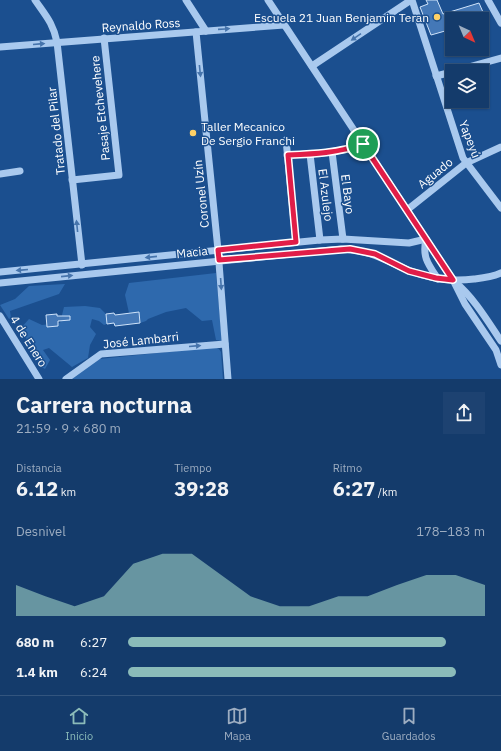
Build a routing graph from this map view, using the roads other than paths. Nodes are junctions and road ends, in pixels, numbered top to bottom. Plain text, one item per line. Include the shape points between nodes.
1 (35, 0) edge
2 (186, 0) edge
3 (268, 0) edge
4 (412, 0) edge
5 (488, 0) edge
6 (501, 23) edge
7 (284, 25) junction
8 (206, 31) junction
9 (196, 32) junction
10 (104, 38) junction
11 (57, 42) junction
12 (0, 47) edge
13 (501, 58) edge
14 (479, 64) edge
15 (312, 66) junction
16 (445, 73) edge
17 (436, 76) junction
18 (286, 140) dead end
19 (363, 144) junction
20 (501, 147) edge
21 (332, 152) junction
22 (310, 154) junction
23 (288, 155) junction
24 (466, 163) junction
25 (20, 171) dead end
26 (0, 174) edge
27 (72, 180) junction
28 (501, 208) edge
29 (407, 210) junction
30 (343, 238) junction
31 (426, 239) junction
32 (320, 240) junction
33 (296, 242) junction
34 (218, 250) junction
35 (219, 260) junction
36 (82, 265) junction
37 (0, 272) edge
38 (501, 273) edge
39 (438, 279) junction
40 (453, 280) junction
41 (0, 283) edge
42 (0, 316) edge
43 (501, 341) edge
44 (225, 344) junction
45 (501, 365) edge
46 (39, 379) edge
47 (66, 379) edge
48 (228, 379) edge

1 - 11 street, Tratado del Pilar via 55,28
2 - 8 street
3 - 7 street
4 -> 15 street
4 - 17 street, Yapeyú
5 - 6 street
8 -> 7 street, Reynaldo Ross
7 - 15 street
8 - 9 street, Reynaldo Ross
9 - 10 street, Reynaldo Ross
9 -> 34 street, Coronel Uzín
10 - 11 street, Reynaldo Ross
10 - 27 street, Pasaje Etchevehere via 119,175
12 -> 11 street, Reynaldo Ross
11 - 27 street, Tratado del Pilar
13 - 14 street
15 - 19 street
16 - 17 street
17 - 24 street, Yapeyú
18 - 23 street
19 - 21 street
19 - 29 street
20 - 24 street, Aguado
21 - 22 street
21 - 30 street, El Bayo
22 - 23 street
22 - 32 street, El Azulejo
23 - 33 street
24 - 28 street, Yapeyú
24 - 29 street, Aguado
25 - 26 street
36 -> 27 street, Tratado del Pilar
29 - 31 street
30 - 31 street, Macia via 409,244
30 - 32 street, Macia
31 - 39 street via 424,256
31 - 40 street
32 - 33 street, Macia
33 - 34 street, Macia
34 - 35 street, Coronel Uzín
34 -> 36 street, Macia
35 - 39 street, Macia via 350,249 375,254 409,271
41 -> 35 street, Macia
35 -> 44 street, Coronel Uzín
36 -> 37 street, Macia
38 - 40 street, Macia via 486,278
39 - 40 street, Macia
40 - 43 street via 475,303
40 - 45 street via 465,304 496,350
42 - 46 street, 4 de Enero
47 -> 44 street, José Lambarri via 101,354
44 - 48 street, Coronel Uzín

